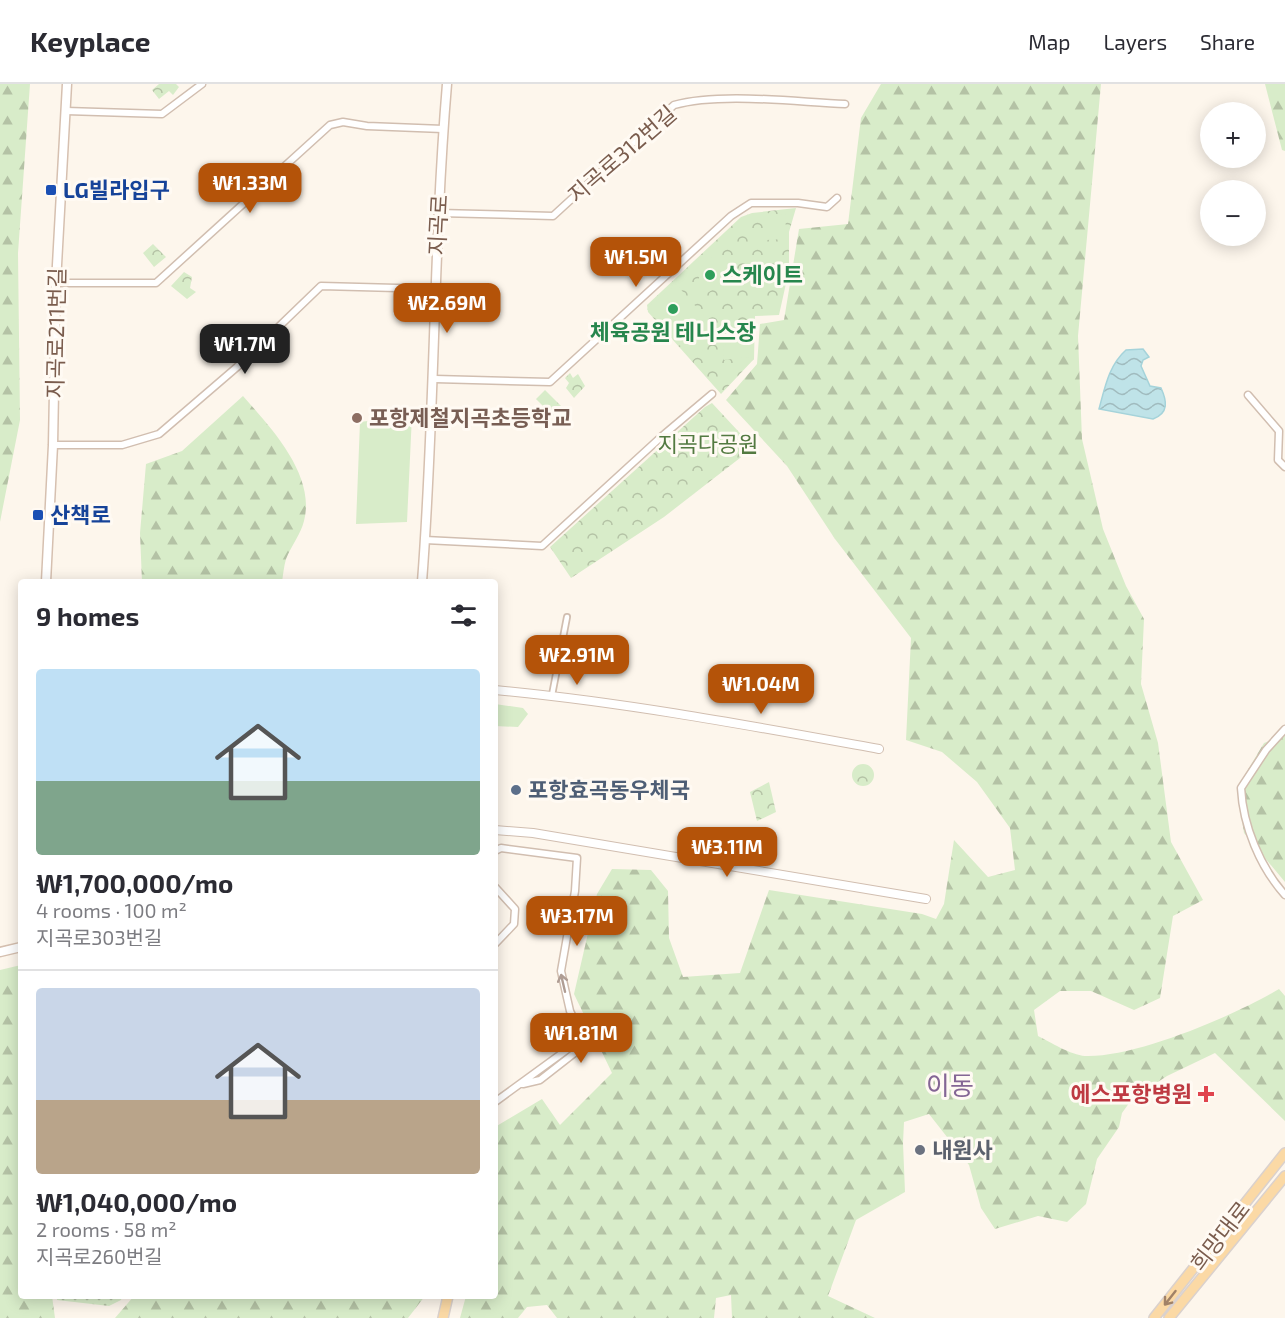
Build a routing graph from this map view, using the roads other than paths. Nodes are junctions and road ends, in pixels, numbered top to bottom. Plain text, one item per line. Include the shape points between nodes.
1 (67, 84) edge
2 (202, 84) edge
3 (447, 84) edge
4 (844, 104) dead end
5 (66, 111) junction
6 (443, 129) junction
7 (837, 198) dead end
8 (439, 213) junction
9 (56, 283) junction
10 (435, 289) junction
11 (435, 379) junction
12 (712, 394) dead end
13 (1248, 395) dead end
14 (53, 445) junction
15 (1285, 467) edge
16 (425, 540) junction
17 (46, 579) edge
18 (422, 579) edge
19 (567, 617) dead end
20 (498, 690) edge
21 (552, 695) junction
22 (1285, 729) edge
23 (879, 748) dead end
24 (498, 830) edge
25 (498, 850) edge
26 (498, 890) edge
27 (1285, 895) edge
28 (926, 898) dead end
29 (498, 941) edge
30 (18, 948) edge
31 (0, 952) edge
32 (498, 1100) edge
33 (1285, 1154) edge
34 (1285, 1176) edge
35 (447, 1299) edge
36 (443, 1318) edge
37 (1154, 1318) edge
38 (1169, 1318) edge

1 - 5 main road, 지곡로211번길
2 - 5 street via 162,114
3 - 6 main road, 지곡로
4 - 8 street, 지곡로312번길 via 717,99 685,102 675,105 641,134 553,216
5 - 9 main road, 지곡로211번길
6 - 8 main road, 지곡로
6 - 9 street via 343,122 330,125 156,283
7 - 11 street via 827,207 751,203 731,216 550,382
8 - 10 main road, 지곡로
9 - 14 main road, 지곡로211번길
10 - 11 main road, 지곡로
10 - 14 street via 321,286 159,434 122,446
11 - 16 main road, 지곡로
12 - 16 street via 542,546
13 - 15 street via 1278,431 1278,460
14 - 17 main road, 지곡로211번길
16 - 18 main road, 지곡로
19 - 21 street
20 - 21 street
21 - 23 street
22 - 27 street via 1241,788 1250,836
24 - 28 street
32 -> 25 street via 583,1038 570,1011 561,971 577,858
26 - 29 street via 515,909 514,924
30 - 31 main road
33 -> 37 main road, 희망대로
34 - 38 main road, 희망대로
35 - 36 main road

